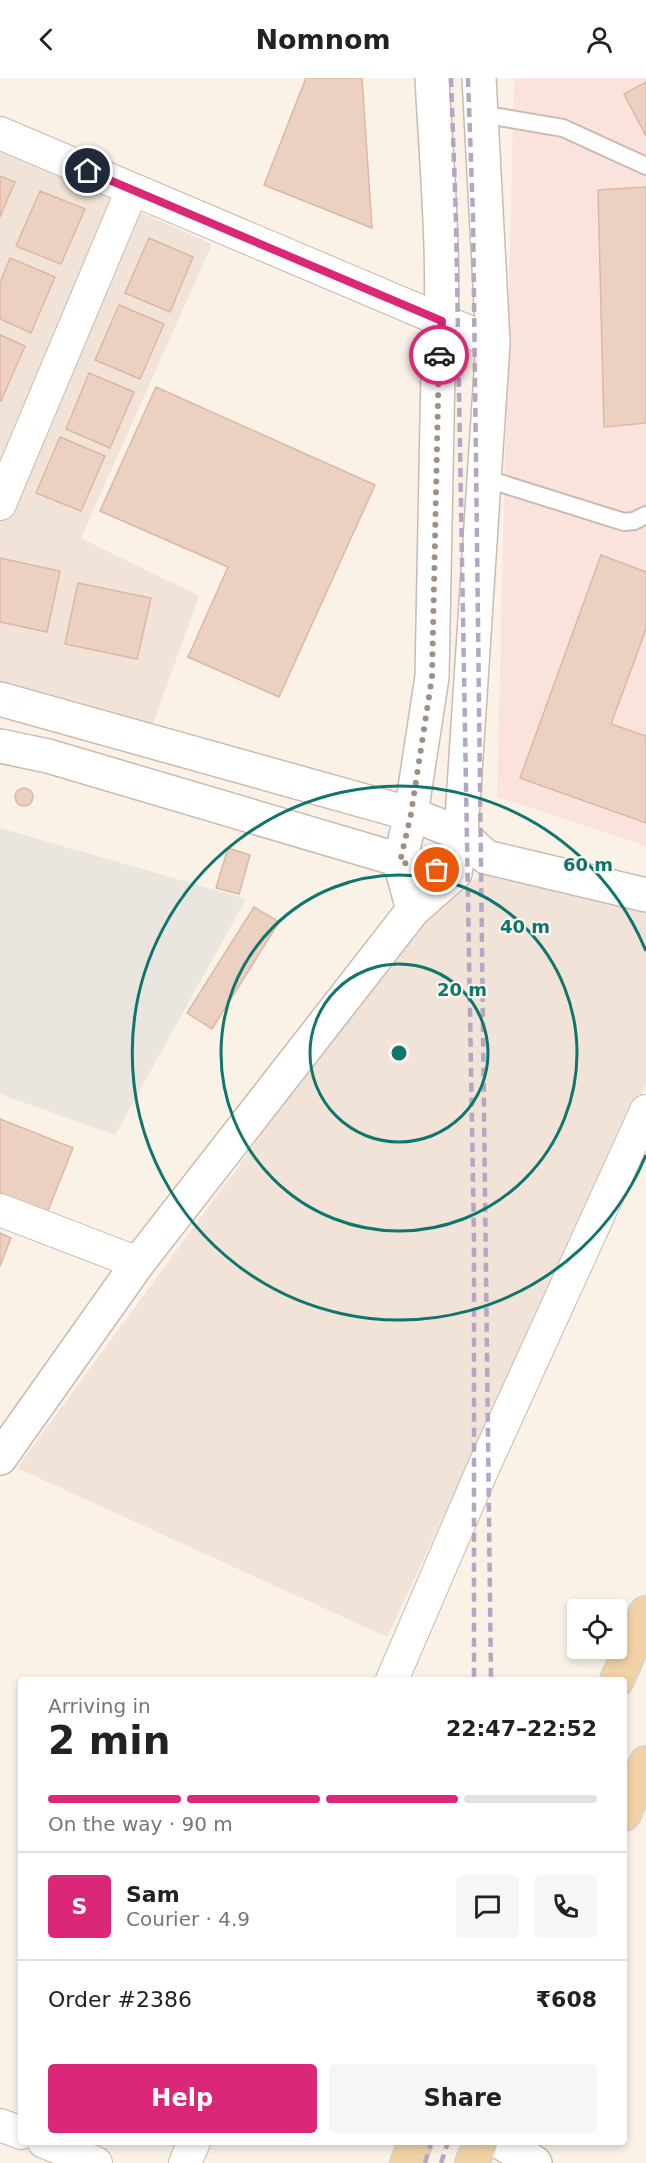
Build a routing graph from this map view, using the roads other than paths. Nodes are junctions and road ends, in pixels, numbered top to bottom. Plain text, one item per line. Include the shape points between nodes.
1 (432, 78) edge
2 (480, 78) edge
3 (481, 114) junction
4 (0, 133) edge
5 (646, 166) edge
6 (132, 190) junction
7 (442, 321) junction
8 (493, 342) junction
9 (484, 478) junction
10 (0, 504) edge
11 (646, 515) edge
12 (0, 699) edge
13 (0, 746) edge
14 (411, 814) junction
15 (461, 834) junction
16 (486, 857) junction
17 (400, 862) junction
18 (455, 873) junction
19 (646, 895) edge
20 (413, 910) junction
21 (646, 1111) edge
22 (0, 1210) edge
23 (138, 1263) junction
24 (0, 1458) edge
25 (646, 1613) edge
26 (393, 1677) edge
27 (618, 1677) edge
28 (646, 1763) edge
29 (627, 1807) edge
30 (0, 2125) edge
31 (18, 2132) edge
32 (51, 2145) edge
33 (193, 2145) edge
34 (415, 2145) edge
35 (480, 2145) edge
36 (505, 2145) edge
37 (96, 2163) edge
38 (185, 2163) edge
39 (407, 2163) edge
40 (472, 2163) edge
41 (535, 2163) edge

1 - 7 street
2 - 3 street
3 - 5 lane via 563,128
3 - 8 street
4 - 6 street
6 - 7 street
6 - 10 street
7 - 8 street
7 - 14 street via 432,677
8 - 9 street
9 - 11 lane via 624,522
9 - 15 street
12 - 14 street
13 - 17 street via 48,756
14 - 15 street
14 - 17 street
15 - 16 street
15 - 18 street
16 - 18 street
16 - 19 street
17 - 18 street
17 - 20 street
18 - 20 street
20 - 23 street
21 - 26 street via 481,1473
22 - 23 street
23 - 24 street
25 - 27 main road
28 - 29 main road
30 - 31 street
32 - 37 street
33 - 38 street
34 - 39 main road
35 - 40 main road
36 - 41 street

